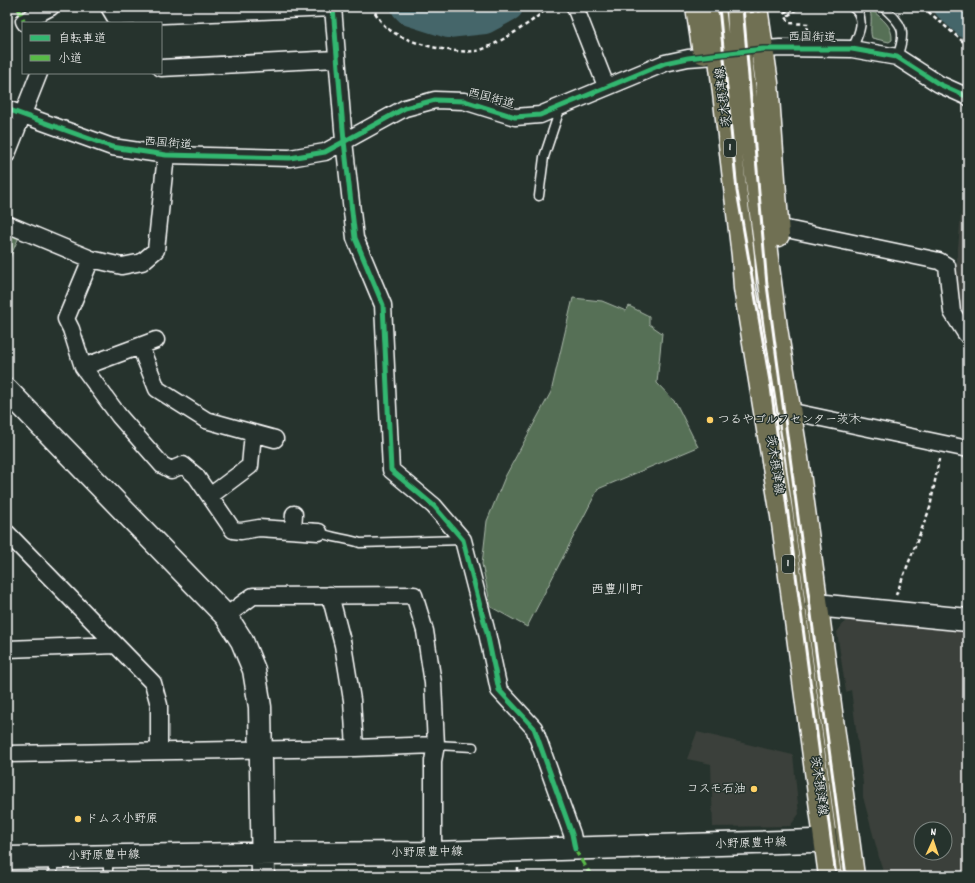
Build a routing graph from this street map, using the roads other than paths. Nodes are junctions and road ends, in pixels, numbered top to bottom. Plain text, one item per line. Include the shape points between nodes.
1 (51, 7) edge
2 (109, 7) edge
3 (575, 7) edge
4 (697, 7) edge
5 (714, 7) edge
6 (852, 7) edge
7 (883, 7) edge
8 (333, 8) edge
9 (748, 9) edge
10 (24, 22) edge
11 (763, 49) junction
12 (852, 49) junction
13 (721, 55) junction
14 (897, 57) junction
15 (337, 59) junction
16 (162, 68) edge
17 (43, 74) edge
18 (606, 86) junction
19 (968, 97) edge
20 (561, 105) junction
21 (7, 108) edge
22 (22, 114) junction
23 (344, 141) junction
24 (7, 154) edge
25 (166, 155) junction
26 (539, 196) dead end
27 (7, 224) edge
28 (777, 227) junction
29 (91, 259) junction
30 (966, 334) dead end
31 (156, 340) dead end
32 (140, 346) junction
33 (83, 367) junction
34 (7, 390) edge
35 (793, 412) junction
36 (253, 433) junction
37 (275, 440) dead end
38 (968, 448) edge
39 (797, 458) junction
40 (210, 496) junction
41 (294, 514) dead end
42 (293, 530) junction
43 (319, 532) joint
44 (7, 533) edge
45 (463, 540) junction
46 (330, 595) junction
47 (816, 605) junction
48 (226, 616) junction
49 (968, 620) edge
50 (115, 645) junction
51 (7, 649) edge
52 (436, 745) junction
53 (473, 747) dead end
54 (355, 748) junction
55 (262, 749) junction
56 (158, 750) junction
57 (7, 754) edge
58 (848, 840) junction
59 (825, 841) junction
60 (575, 849) junction
61 (433, 853) junction
62 (263, 855) junction
63 (7, 858) edge
64 (108, 866) edge
65 (53, 867) edge
66 (263, 876) edge
67 (830, 876) edge
68 (853, 876) edge

1 - 10 street
2 - 8 street via 115,17
3 - 18 street
4 - 13 main road, 1
5 - 13 main road, 茨木摂津線 / 1
6 - 12 lane via 861,21 860,34
7 - 14 lane via 899,22 904,31
8 - 15 street
9 - 11 main road, 1
9 - 13 main road, 茨木摂津線 / 1
11 - 12 street, 西国街道
11 - 13 street, 西国街道
11 - 28 main road, 1
12 - 14 street, 西国街道
13 - 18 street, 西国街道 via 665,63
13 - 39 main road, 茨木摂津線 / 1 via 776,328
13 - 59 main road, 茨木摂津線 / 1 via 744,288 782,516
14 - 19 street, 西国街道 via 939,84
15 - 16 street
15 - 23 street
17 - 22 street
18 - 20 street, 西国街道
20 - 23 street, 西国街道 via 540,115 515,117 464,101 435,100 405,108
20 - 26 lane via 544,157
21 - 22 street, 西国街道
22 - 24 street
22 - 25 street, 西国街道 via 112,147
23 - 25 street, 西国街道 via 325,152 290,158
23 - 45 street via 355,238 383,305 391,470 434,506
25 - 29 street via 156,250 142,262 122,266
27 - 29 street
28 - 30 street via 939,261 947,266 952,312
28 - 35 main road, 1
29 - 33 street via 66,319 72,329
31 - 32 street
32 - 33 street
32 - 36 street via 157,389 206,420
33 - 40 street via 119,416 162,465 171,470 183,465 196,476
34 - 48 street
35 - 38 street
35 - 39 main road, 1
36 - 37 street
36 - 40 street via 250,466
39 - 47 main road, 茨木摂津線 / 1
40 - 42 street via 233,530
41 - 42 street
42 - 43 street
43 - 45 lane via 324,536 360,543
44 - 50 street
45 - 60 street via 499,690 534,728
46 - 48 street via 253,596
46 - 52 street via 414,595 425,631 433,683
46 - 54 street via 343,645 352,700
47 - 49 street
47 - 58 main road, 茨木摂津線 / 1
48 - 55 street via 242,641 254,670 260,707
50 - 51 street
50 - 56 street via 153,683 159,705
52 - 53 lane
52 - 54 street
52 - 61 street via 433,761
54 - 55 street
55 - 56 street
55 - 62 street
56 - 57 street
58 - 59 street, 小野原豊中線
58 - 68 main road, 茨木摂津線 / 1
59 - 60 street, 小野原豊中線
59 - 67 main road, 茨木摂津線 / 1
60 - 61 street, 小野原豊中線
61 - 62 street, 小野原豊中線
62 - 64 street, 小野原豊中線
62 - 66 street
63 - 65 street, 小野原豊中線
64 - 65 street, 小野原豊中線

